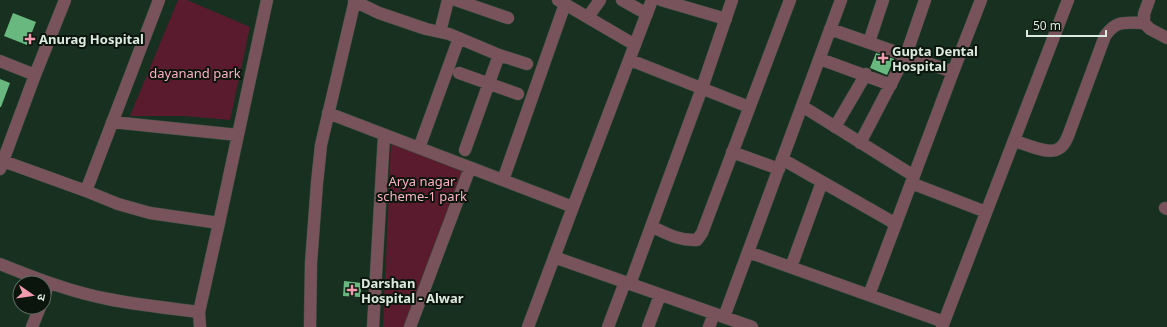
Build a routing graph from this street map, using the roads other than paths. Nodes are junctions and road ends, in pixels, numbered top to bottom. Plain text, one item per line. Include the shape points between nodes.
1 (65, 0) edge
2 (159, 0) edge
3 (267, 0) edge
4 (354, 0) edge
5 (448, 0) edge
6 (456, 0) edge
7 (600, 0) edge
8 (622, 0) edge
9 (652, 0) edge
10 (660, 0) edge
11 (732, 0) edge
12 (790, 0) edge
13 (841, 0) edge
14 (883, 0) edge
15 (925, 0) edge
16 (981, 0) edge
17 (1068, 0) edge
18 (1149, 0) edge
19 (561, 2) edge
20 (647, 14) junction
21 (588, 17) junction
22 (508, 18) dead end
23 (726, 19) junction
24 (1144, 23) junction
25 (830, 29) junction
26 (440, 32) junction
27 (459, 38) junction
28 (1167, 38) edge
29 (868, 42) junction
30 (635, 45) junction
31 (499, 55) junction
32 (906, 55) junction
33 (820, 59) junction
34 (630, 60) junction
35 (0, 61) edge
36 (527, 64) dead end
37 (953, 72) junction
38 (459, 73) dead end
39 (866, 74) junction
40 (35, 75) junction
41 (489, 83) junction
42 (891, 85) junction
43 (702, 88) junction
44 (518, 94) dead end
45 (802, 106) junction
46 (749, 107) junction
47 (328, 113) junction
48 (112, 122) junction
49 (835, 127) junction
50 (238, 134) junction
51 (384, 135) junction
52 (1014, 141) junction
53 (860, 143) junction
54 (419, 148) junction
55 (465, 150) dead end
56 (732, 152) junction
57 (781, 164) junction
58 (2, 165) edge
59 (470, 168) junction
60 (503, 180) junction
61 (912, 180) junction
62 (822, 182) junction
63 (86, 191) junction
64 (573, 207) junction
65 (986, 212) junction
66 (219, 223) junction
67 (896, 224) junction
68 (652, 227) junction
69 (748, 252) junction
70 (554, 257) junction
71 (0, 264) edge
72 (791, 267) junction
73 (28, 275) edge
74 (628, 283) junction
75 (52, 284) edge
76 (660, 295) junction
77 (869, 295) junction
78 (199, 312) junction
79 (37, 315) edge
80 (719, 315) junction
81 (943, 325) edge
82 (32, 327) edge
83 (200, 327) edge
84 (310, 327) edge
85 (373, 327) edge
86 (410, 327) edge
87 (528, 327) edge
88 (608, 327) edge
89 (648, 327) edge
90 (709, 327) edge
91 (752, 327) edge

1 - 40 street
2 - 48 street
3 - 50 street
4 - 26 street via 379,13
4 - 47 street
5 - 26 street
6 - 22 street
7 - 21 street
8 - 20 street
9 - 20 street
10 - 23 street
11 - 23 street
12 - 46 street
13 - 25 street
14 - 29 street
15 - 32 street
16 - 37 street
17 - 52 street
18 - 24 street
19 - 21 street
19 - 60 street
20 - 30 street
21 - 30 street
23 - 43 street
24 - 28 street
24 - 52 street via 1116,24 1105,36 1068,136 1059,149 1051,151
25 - 29 street
25 - 33 street
26 - 27 street
27 - 31 street
27 - 54 street
29 - 32 street
30 - 34 street
31 - 36 street
31 - 41 street
32 - 37 street
32 - 42 street
33 - 39 street
33 - 45 street
34 - 43 street
34 - 64 street
35 - 40 street
37 - 61 street
38 - 41 street
39 - 42 street
39 - 49 street
40 - 58 street
41 - 44 street
41 - 55 street
42 - 53 street
43 - 46 street
43 - 68 street
45 - 49 street
45 - 57 street
46 - 56 street
47 - 51 street
47 - 84 street via 321,146 315,201
48 - 50 street
48 - 63 street
49 - 53 street
50 - 66 street
51 - 54 street
51 - 85 street
52 - 65 street
53 - 61 street
54 - 59 street
56 - 57 street
56 - 68 street via 702,233 697,240 680,239
57 - 62 street
57 - 69 street
58 - 63 street
59 - 60 street
59 - 86 street
60 - 64 street
61 - 65 street
61 - 67 street
62 - 67 street
62 - 72 street
63 - 66 street via 150,213
64 - 70 street
65 - 81 street
66 - 78 street
67 - 77 street
68 - 74 street
69 - 72 street
69 - 80 street
70 - 74 street
70 - 87 street
71 - 73 street
72 - 77 street
74 - 76 street
74 - 88 street
75 - 78 street via 108,299
76 - 80 street
76 - 89 street
77 - 81 street
78 - 83 street
79 - 82 street
80 - 90 street
80 - 91 street

